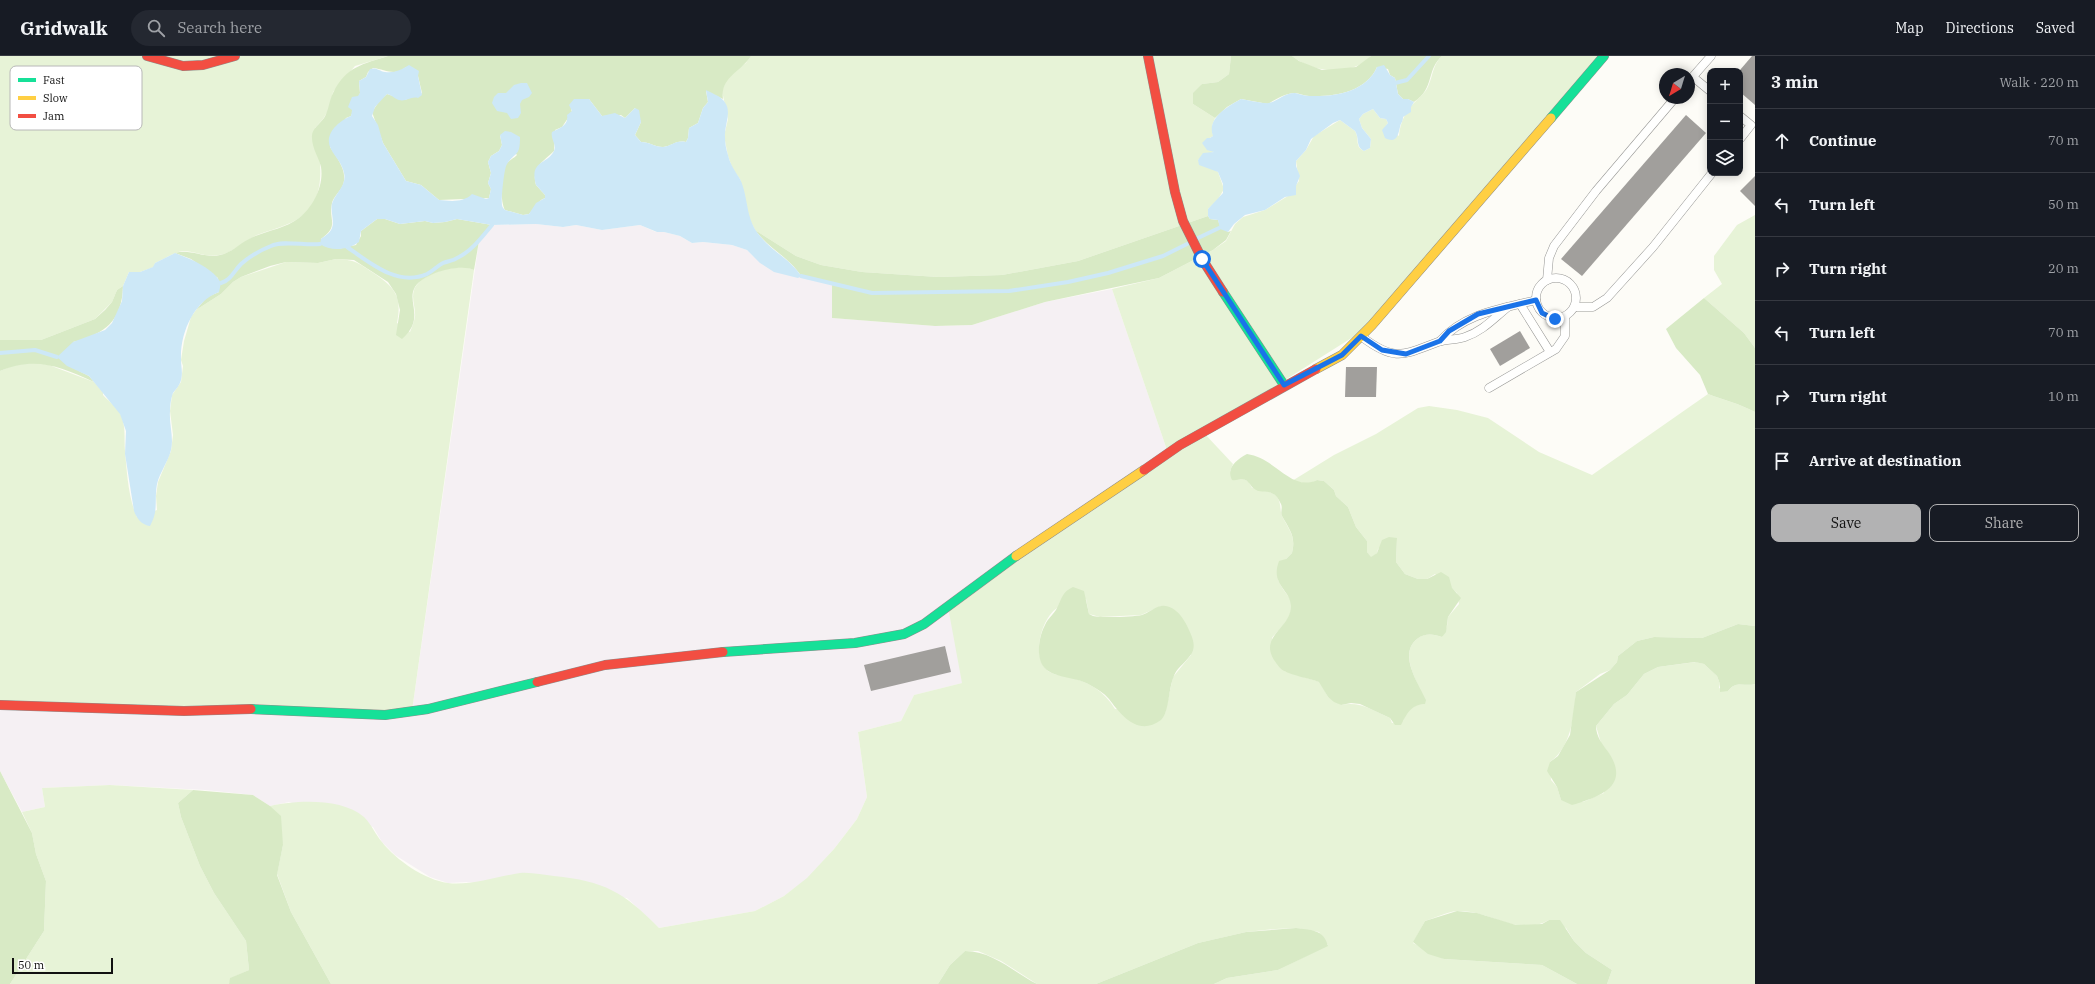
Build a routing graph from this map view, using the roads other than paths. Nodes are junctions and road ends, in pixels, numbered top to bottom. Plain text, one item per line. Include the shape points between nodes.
1 (147, 56) edge
2 (235, 56) edge
3 (1148, 56) edge
4 (1604, 56) edge
5 (1711, 56) edge
6 (1695, 74) edge
7 (1695, 82) edge
8 (1707, 89) edge
9 (1670, 104) edge
10 (1743, 118) edge
11 (1743, 135) edge
12 (1710, 176) edge
13 (1547, 280) junction
14 (1536, 300) junction
15 (1520, 304) junction
16 (1508, 307) junction
17 (1574, 307) junction
18 (1565, 317) junction
19 (1361, 336) junction
20 (1440, 341) junction
21 (1550, 352) junction
22 (1284, 385) junction
23 (1489, 388) dead end
24 (0, 705) edge

1 - 2 street via 183,66 203,65
3 - 22 street via 1183,221 1202,259
4 - 19 street via 1425,266
5 - 6 lane
7 - 8 lane
9 - 13 lane via 1596,191 1554,246 1549,258
10 - 11 lane via 1751,125
12 - 17 lane via 1653,247 1607,298 1593,307
13 - 14 lane via 1540,286
13 - 17 lane via 1557,278 1570,284 1575,292
14 - 15 lane
14 - 18 lane via 1539,309 1546,316 1555,319
15 - 16 lane
15 - 21 lane
16 - 20 lane via 1478,314 1449,331
16 - 20 lane via 1488,326 1466,337
17 - 18 lane
18 - 21 lane via 1565,336 1560,345
19 - 20 lane via 1382,350 1398,354 1413,352
19 - 22 street via 1342,355
21 - 23 lane
22 - 24 street via 1135,474 924,624 904,634 855,643 727,651 605,665 428,709 385,715 231,708 184,711

